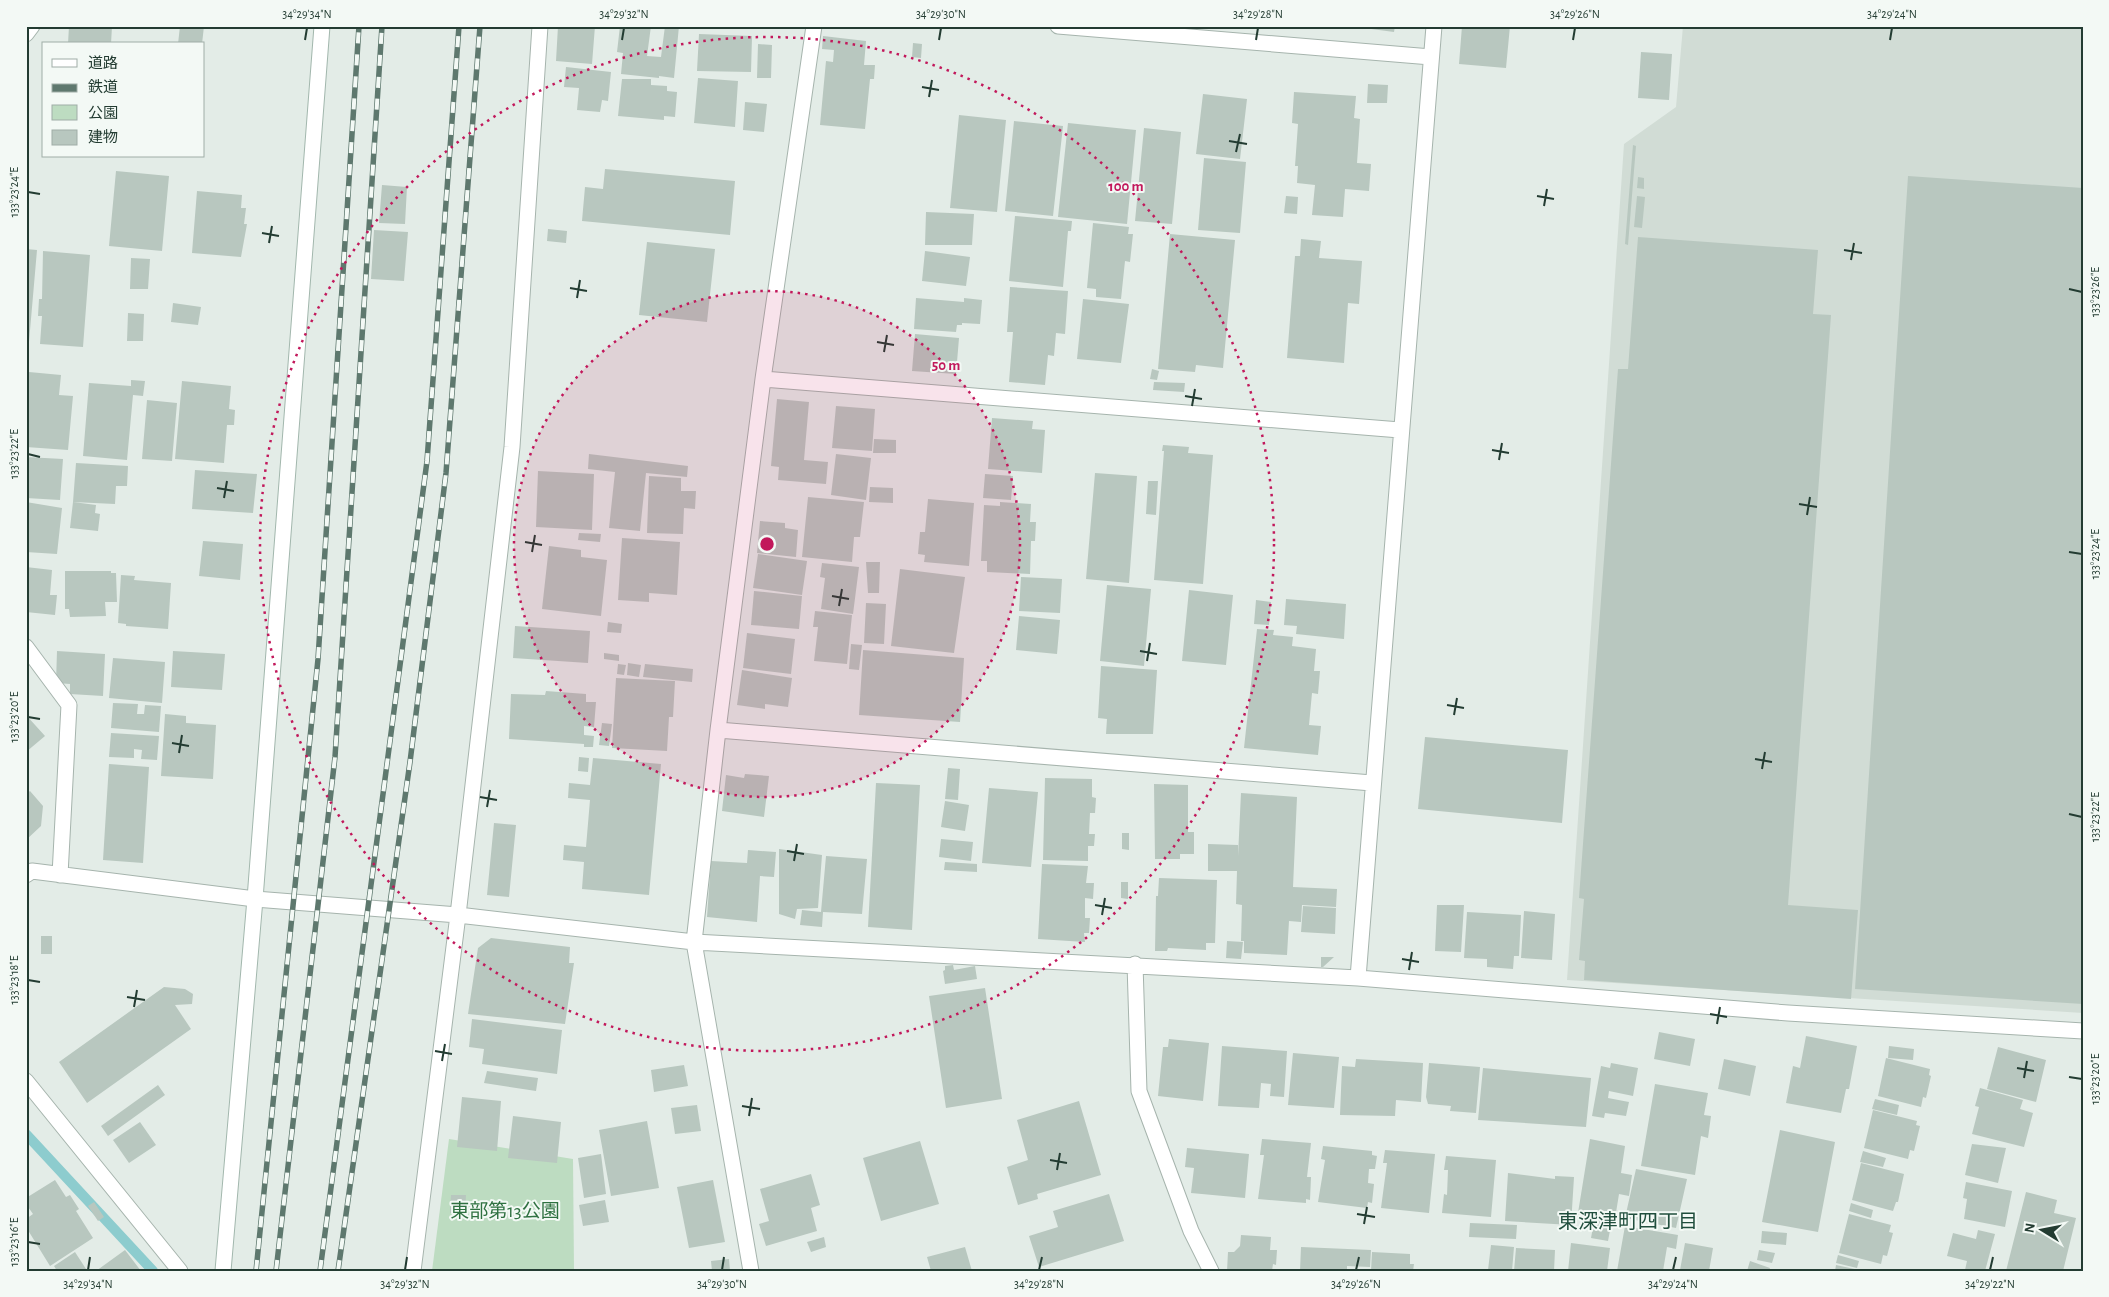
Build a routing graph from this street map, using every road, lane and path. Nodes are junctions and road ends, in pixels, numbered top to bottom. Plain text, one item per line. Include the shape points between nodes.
1 (32, 26) edge
2 (322, 26) edge
3 (540, 26) edge
4 (814, 26) edge
5 (1058, 26) edge
6 (1434, 26) edge
7 (26, 34) edge
8 (1431, 57) junction
9 (763, 379) junction
10 (1400, 430) junction
11 (26, 647) edge
12 (718, 730) junction
13 (1372, 783) junction
14 (26, 875) edge
15 (60, 875) junction
16 (256, 899) junction
17 (458, 915) junction
18 (694, 942) junction
19 (1136, 964) junction
20 (1358, 978) junction
21 (2083, 1031) edge
22 (26, 1081) edge
23 (180, 1271) edge
24 (223, 1271) edge
25 (413, 1271) edge
26 (751, 1271) edge
27 (1210, 1271) edge

1 - 7 street
2 - 16 street
3 - 17 street via 512,447
4 - 9 street
5 - 8 street
6 - 8 street
8 - 10 street
9 - 10 street
9 - 12 street
10 - 13 street
11 - 15 street via 69,705
12 - 13 street
12 - 18 street
13 - 20 street
14 - 15 street via 32,871
15 - 16 street
16 - 17 street
16 - 24 street
17 - 18 street
17 - 25 street
18 - 19 street
18 - 26 street
19 - 20 street
19 - 27 street via 1139,1091 1191,1231
20 - 21 street via 1788,1013
22 - 23 street

